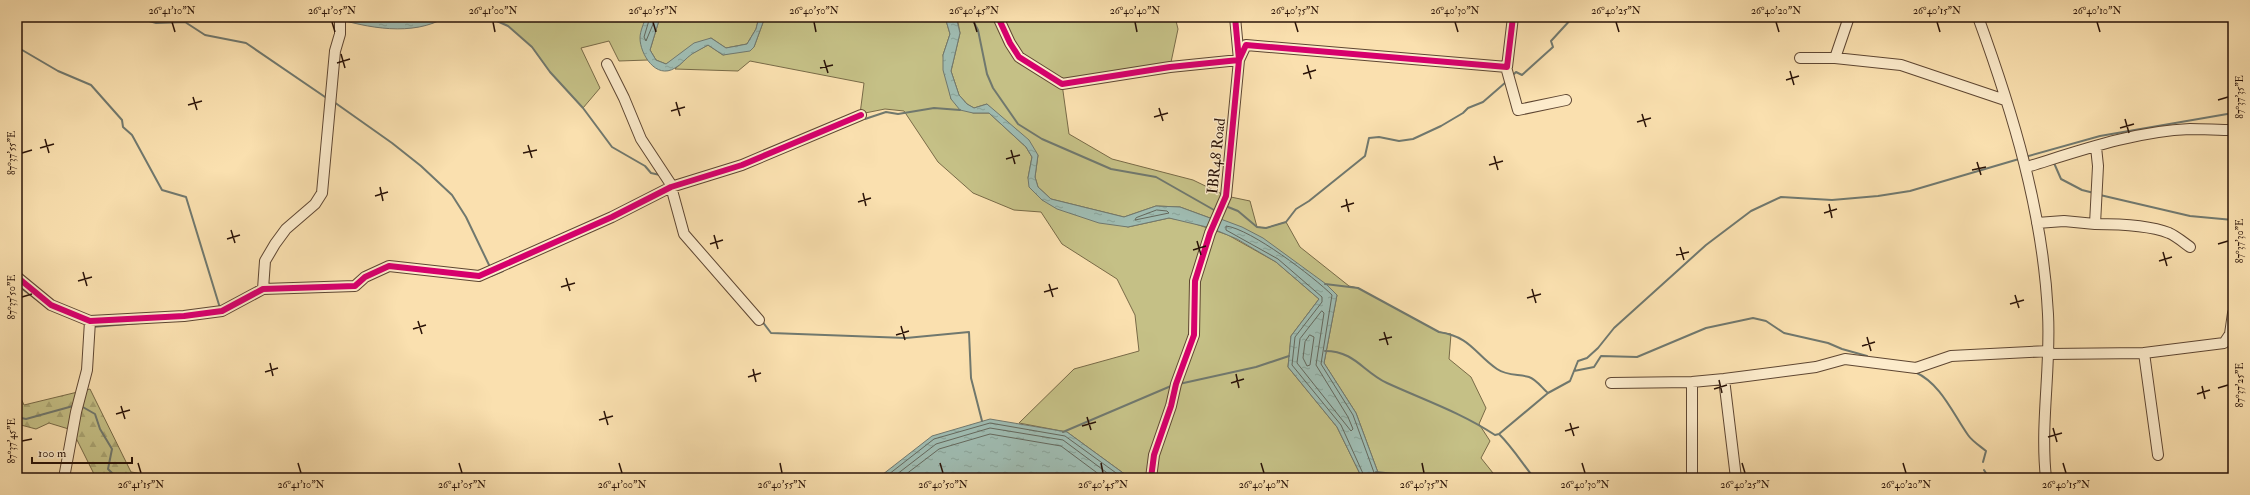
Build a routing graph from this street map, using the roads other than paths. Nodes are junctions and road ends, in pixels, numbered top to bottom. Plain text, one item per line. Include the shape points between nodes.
1 (998, 17) edge
2 (1235, 17) edge
3 (1513, 17) edge
4 (1849, 17) edge
5 (1978, 17) edge
6 (339, 20) edge
7 (1800, 58) dead end
8 (1835, 58) junction
9 (1239, 60) junction
10 (607, 64) dead end
11 (1508, 75) junction
12 (1566, 100) dead end
13 (2005, 100) junction
14 (861, 115) dead end
15 (2233, 130) edge
16 (2096, 147) junction
17 (2027, 167) junction
18 (671, 187) junction
19 (2037, 223) junction
20 (2095, 224) junction
21 (2190, 247) dead end
22 (17, 277) edge
23 (263, 289) junction
24 (2233, 314) edge
25 (759, 320) dead end
26 (90, 321) junction
27 (2049, 353) junction
28 (2144, 353) junction
29 (1724, 379) junction
30 (1692, 382) junction
31 (1611, 383) dead end
32 (2158, 455) dead end
33 (64, 478) edge
34 (1151, 478) edge
35 (1692, 478) edge
36 (1736, 478) edge
37 (2046, 478) edge

1 - 9 street via 1019,57 1062,84 1170,67
2 - 9 street, IBR48 Road
3 - 11 street
4 - 8 street
5 - 13 street
6 - 23 street via 340,34 334,67 322,193 315,204 286,229 275,244 265,261
7 - 8 street
8 - 13 street via 1901,65
9 - 11 street via 1246,45
9 - 34 street, IBR48 Road via 1226,196 1195,281 1194,335 1156,448
10 - 18 street via 641,139
11 - 12 street via 1518,110
13 - 17 street
14 - 18 street via 742,165
15 - 16 street via 2190,129 2146,135
16 - 17 street
16 - 20 street via 2098,166
17 - 19 street
18 - 23 street via 612,217 479,276 390,266 365,277 355,286
18 - 25 street via 684,234
19 - 20 street via 2064,221
19 - 27 street via 2046,271
20 - 21 street via 2155,229 2170,233
22 - 26 street via 51,305
23 - 26 street via 222,311 184,316
24 - 28 street via 2230,334 2224,343
26 - 33 street via 87,370 76,412
27 - 28 street
27 - 29 street via 1952,356 1916,368 1845,359 1816,367
27 - 37 street
28 - 32 street
29 - 30 street
29 - 36 street
30 - 31 street
30 - 35 street

